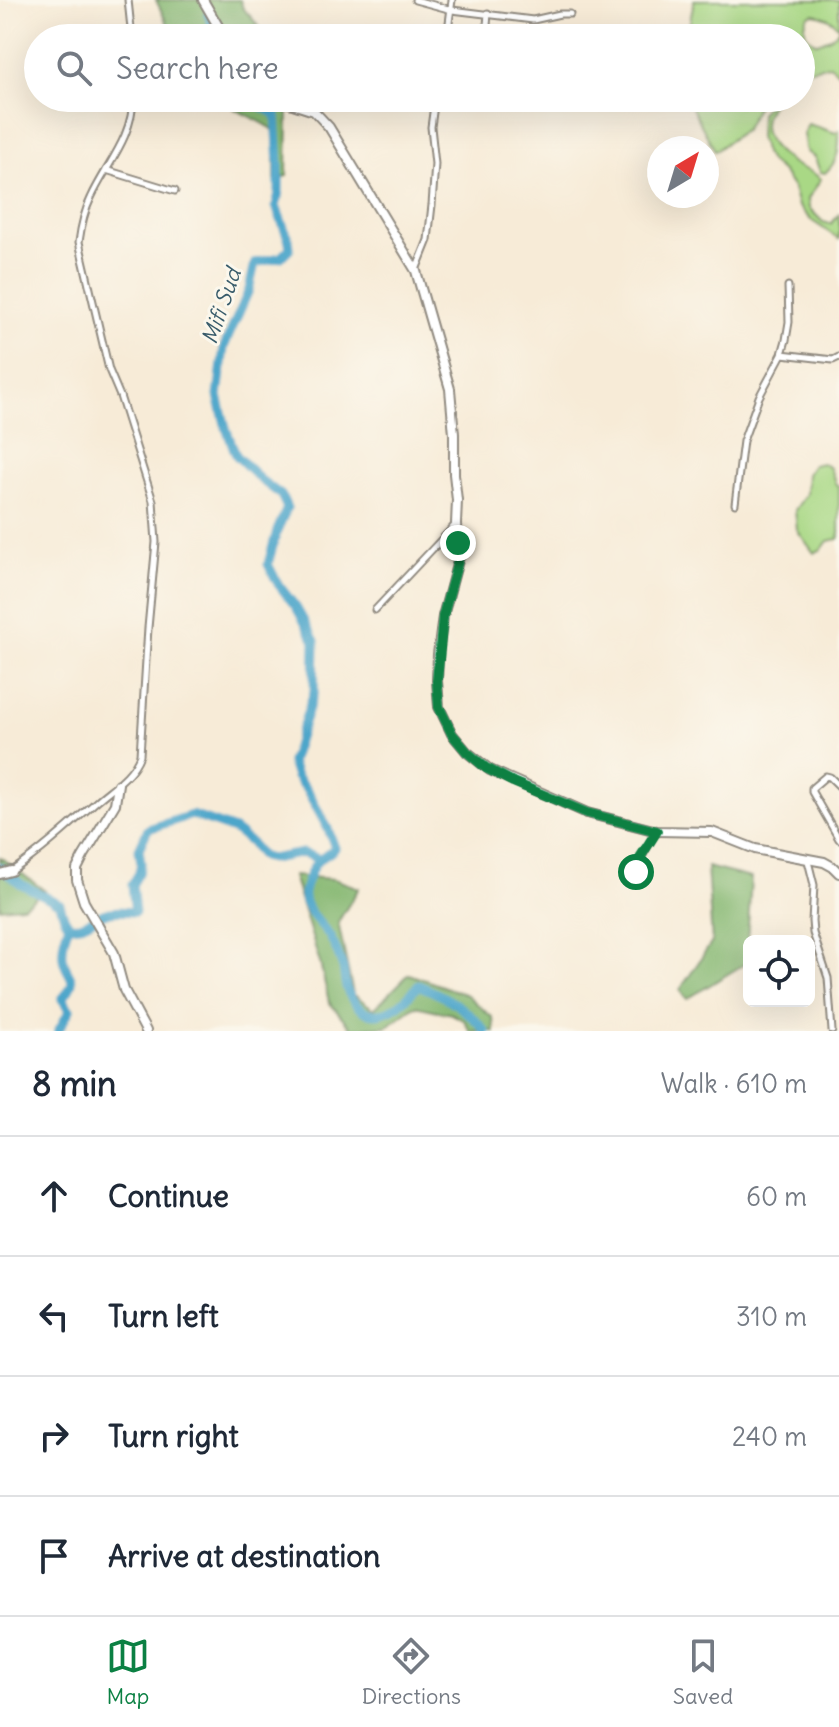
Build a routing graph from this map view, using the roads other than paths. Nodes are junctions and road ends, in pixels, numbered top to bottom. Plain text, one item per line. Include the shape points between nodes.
1 (128, 0) edge
2 (203, 0) edge
3 (415, 0) edge
4 (452, 0) edge
5 (452, 10) junction
6 (488, 13) junction
7 (570, 14) dead end
8 (131, 24) edge
9 (217, 24) edge
10 (450, 24) edge
11 (487, 24) edge
12 (131, 112) edge
13 (315, 112) edge
14 (433, 112) edge
15 (106, 170) junction
16 (175, 191) dead end
17 (416, 271) junction
18 (788, 286) dead end
19 (782, 354) junction
20 (839, 357) edge
21 (735, 504) dead end
22 (456, 524) junction
23 (375, 610) dead end
24 (118, 784) junction
25 (839, 786) edge
26 (657, 831) junction
27 (839, 839) edge
28 (808, 861) junction
29 (11, 871) joint
30 (839, 873) edge
31 (0, 874) edge
32 (635, 883) dead end
33 (146, 1031) edge
34 (832, 1031) edge

1 - 8 street
2 - 9 street
3 - 5 street
4 - 5 street
5 - 6 street
5 - 10 street
6 - 7 street via 533,20
6 - 11 street
12 - 15 street via 120,149
13 - 17 street
14 - 17 street via 432,205 428,240
15 - 16 street
15 - 24 street via 85,212 79,242 109,370 153,501 156,542 140,755
17 - 22 street via 450,389
18 - 19 street via 789,322
19 - 20 street
19 - 21 street via 743,441
22 - 23 street
22 - 26 street via 459,557 443,616 437,681 439,707 452,734 486,768 513,782 587,813
24 - 29 street
24 - 33 street via 115,804 77,869 77,880
25 - 27 street via 826,776 812,788
26 - 28 street via 706,831
26 - 32 street via 641,856
28 - 30 street via 824,862
28 - 34 street via 814,885 813,933 828,978
29 - 31 street

